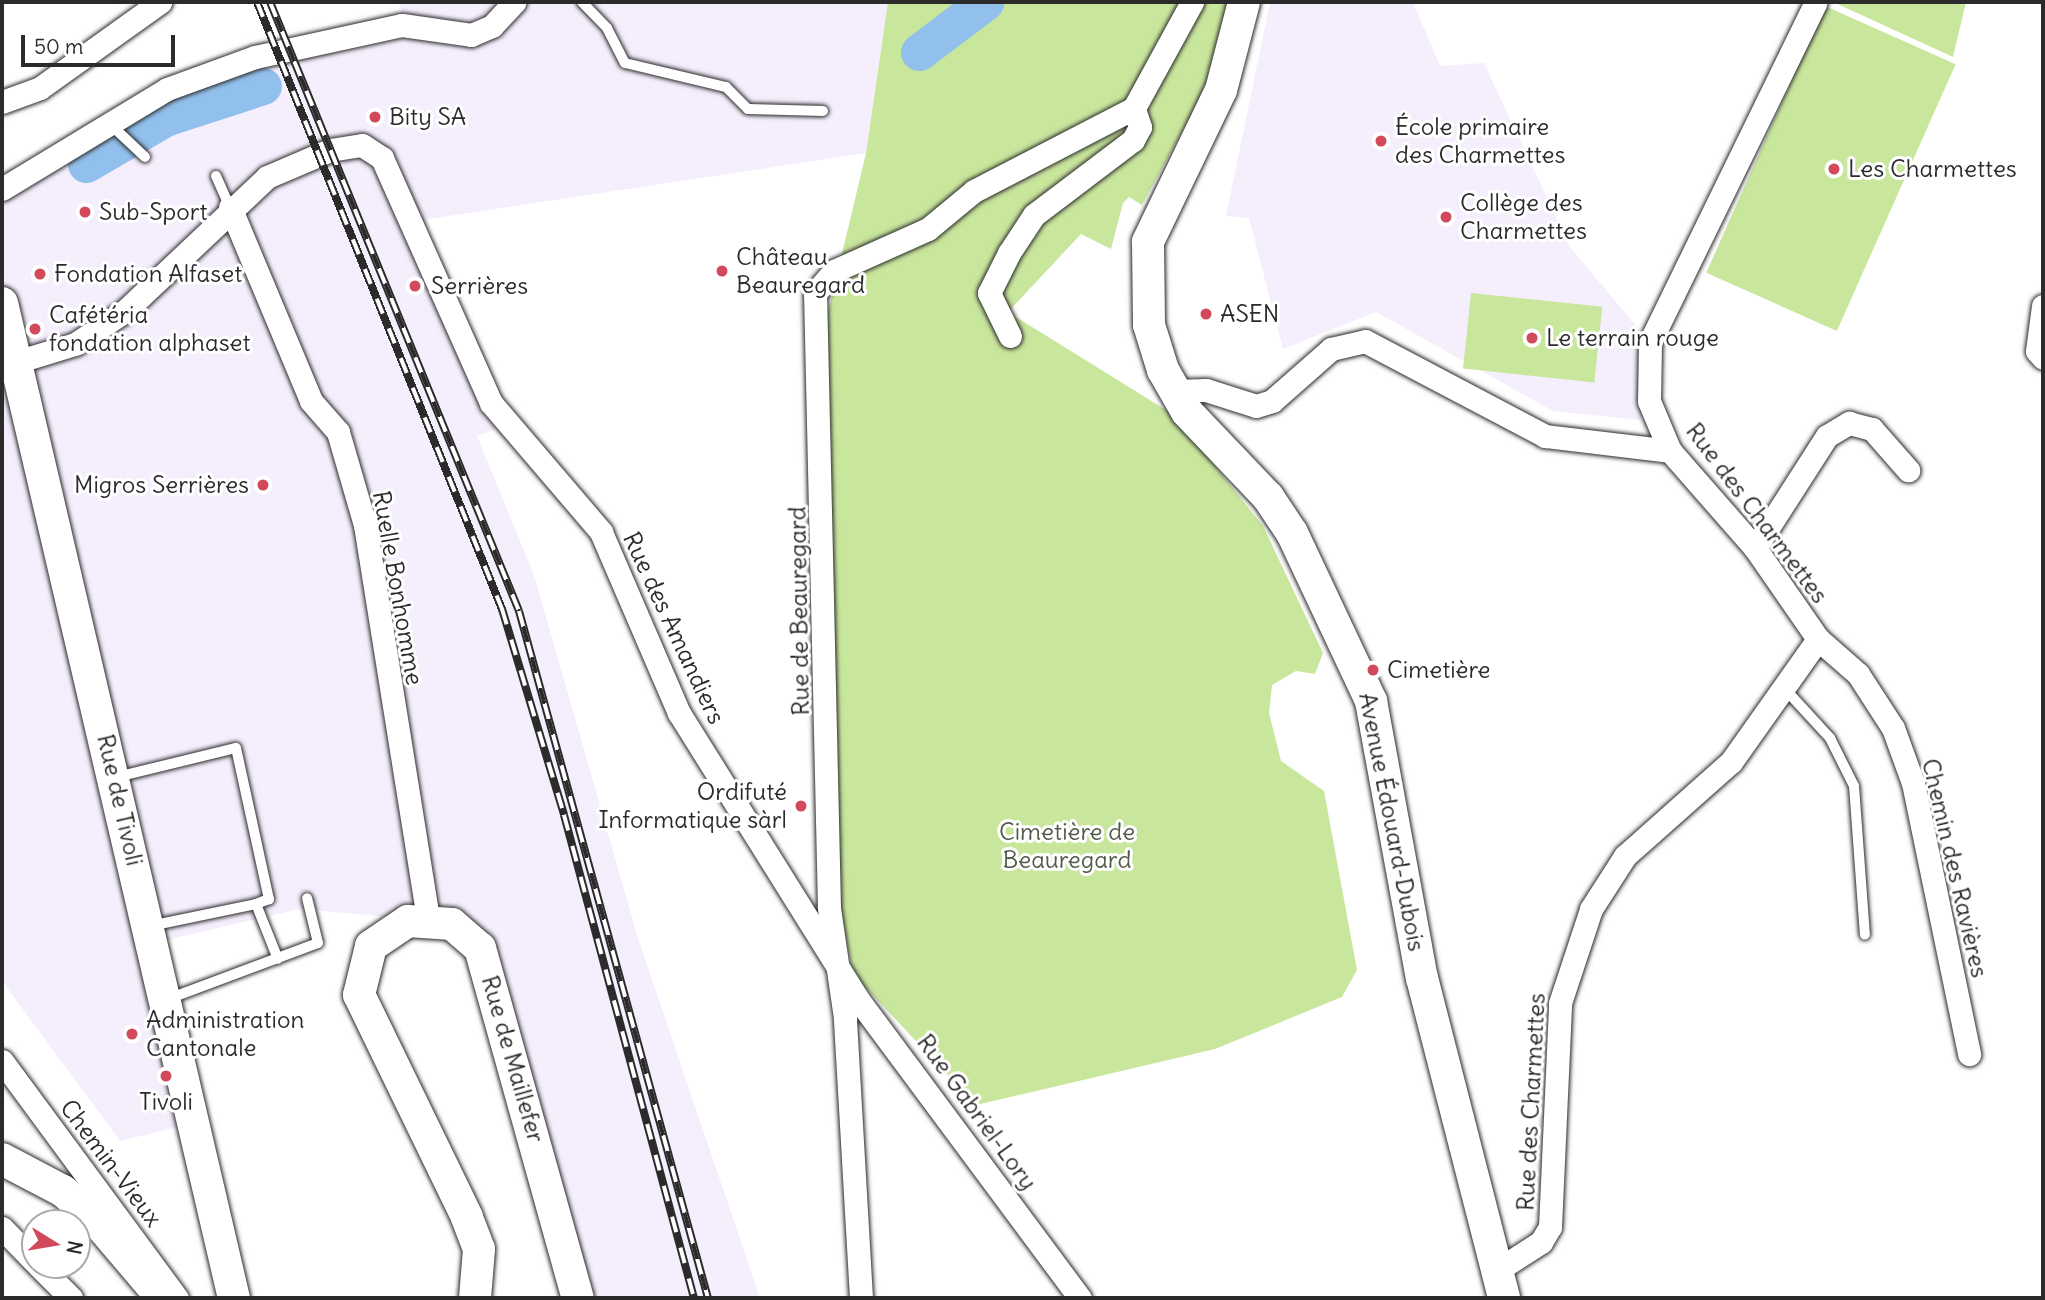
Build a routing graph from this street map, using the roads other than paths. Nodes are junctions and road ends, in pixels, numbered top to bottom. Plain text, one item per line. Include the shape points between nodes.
1 (160, 2) edge
2 (514, 2) edge
3 (582, 2) edge
4 (1192, 2) edge
5 (1244, 2) edge
6 (1816, 2) edge
7 (2, 102) edge
8 (1133, 108) junction
9 (823, 111) dead end
10 (108, 122) junction
11 (145, 157) dead end
12 (215, 176) dead end
13 (2, 189) edge
14 (230, 207) junction
15 (2, 303) edge
16 (2043, 306) edge
17 (1010, 336) dead end
18 (2043, 358) edge
19 (16, 362) junction
20 (1175, 391) junction
21 (1670, 450) junction
22 (1908, 470) dead end
23 (1755, 548) junction
24 (1818, 639) junction
25 (1785, 690) junction
26 (114, 778) junction
27 (307, 898) dead end
28 (256, 904) junction
29 (428, 920) junction
30 (150, 926) junction
31 (1865, 935) dead end
32 (834, 956) junction
33 (278, 959) junction
34 (166, 999) junction
35 (1969, 1054) dead end
36 (2, 1061) edge
37 (2, 1158) edge
38 (2, 1228) edge
39 (21, 1247) edge
40 (53, 1279) edge
41 (1500, 1285) edge
42 (71, 1298) edge
43 (162, 1298) edge
44 (177, 1298) edge
45 (234, 1298) edge
46 (475, 1298) edge
47 (578, 1298) edge
48 (861, 1298) edge
49 (1080, 1298) edge

1 - 7 street via 40,88
2 - 10 street via 492,26 471,35 402,25 256,57 167,89
3 - 9 lane via 607,29 625,63 726,87 748,109
4 - 8 street
5 - 20 street, Avenue Édouard-Dubois via 1221,90 1148,242 1149,325
6 - 21 street, Rue des Charmettes via 1650,342 1649,401
8 - 17 street via 1140,127 1133,140 1034,215 1009,253 989,293
8 - 32 street, Rue de Beauregard via 974,191 928,229 834,271 815,293
10 - 11 lane
10 - 13 street
12 - 14 lane
14 - 19 street, Rue des Amandiers via 125,311 75,344
14 - 29 street, Ruelle Bonhomme via 311,401 338,432 365,525
14 - 32 street, Rue des Amandiers via 267,177 330,149 362,145 382,158 491,403 601,532 678,713
15 - 19 street, Rue de Tivoli
16 - 18 street via 2037,351
19 - 26 street, Rue de Tivoli
20 - 21 street via 1206,390 1256,406 1272,401 1331,349 1365,341 1545,436
20 - 41 street, Avenue Édouard-Dubois via 1292,533 1371,701 1422,978
21 - 23 street, Rue des Charmettes
22 - 23 street via 1872,429 1849,423 1827,436
23 - 24 street, Rue des Charmettes
24 - 25 street, Rue des Charmettes
24 - 35 street, Chemin des Ravières via 1858,674 1897,739 1913,783
25 - 31 lane via 1830,738 1854,786
25 - 41 street, Rue des Charmettes via 1731,762 1625,856 1591,909 1560,1003 1550,1227
26 - 28 lane via 236,748 269,899
26 - 30 street, Rue de Tivoli
27 - 33 lane via 318,943
28 - 30 lane
28 - 33 lane
29 - 46 street via 408,921 371,946 359,995 467,1217 479,1249
29 - 47 street, Rue de Maillefer via 467,934 494,981
30 - 34 street, Rue de Tivoli
32 - 48 street, Rue de Beauregard via 845,1018
32 - 49 street, Rue Gabriel-Lory via 857,998
33 - 34 lane
34 - 45 street, Rue de Tivoli
36 - 44 street, Chemin-Vieux
37 - 43 street via 63,1191 94,1217
38 - 39 street
40 - 42 street

